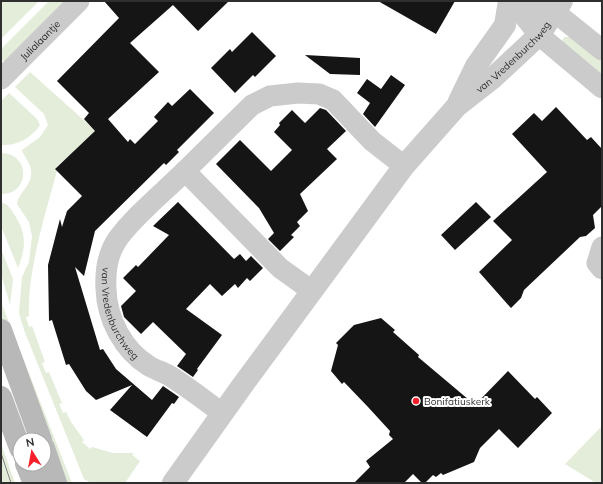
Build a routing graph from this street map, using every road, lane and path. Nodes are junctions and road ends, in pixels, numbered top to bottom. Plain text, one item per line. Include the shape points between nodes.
1 (79, 1) edge
2 (509, 1) edge
3 (512, 1) edge
4 (521, 1) edge
5 (559, 7) edge
6 (539, 35) junction
7 (602, 50) edge
8 (1, 79) edge
9 (602, 88) edge
10 (457, 106) junction
11 (404, 166) junction
12 (185, 171) junction
13 (602, 247) edge
14 (602, 269) edge
15 (312, 291) junction
16 (1, 330) edge
17 (1, 397) edge
18 (222, 413) junction
19 (14, 432) edge
20 (38, 432) edge
21 (52, 471) edge
22 (29, 472) edge
23 (34, 483) edge
24 (56, 483) edge
25 (173, 483) edge

1 - 8 street, Julialaantje
2 - 10 street, van Vredenburchweg via 505,25 476,66
3 - 6 street
4 - 5 street
5 - 6 street, van Vredenburchweg
5 - 7 street
6 - 9 street
6 - 10 street, van Vredenburchweg
10 - 11 street, van Vredenburchweg
11 - 12 street, van Vredenburchweg via 372,141 332,100 319,94 298,93 270,96 252,105
11 - 15 street, van Vredenburchweg
12 - 15 street via 280,268
12 - 18 street, van Vredenburchweg via 116,242 106,270 108,307 119,335 141,360 171,377
13 - 14 street via 597,263
15 - 18 street, van Vredenburchweg
16 - 20 main road
17 - 19 main road
18 - 25 street, van Vredenburchweg
21 - 24 main road
22 - 23 main road

